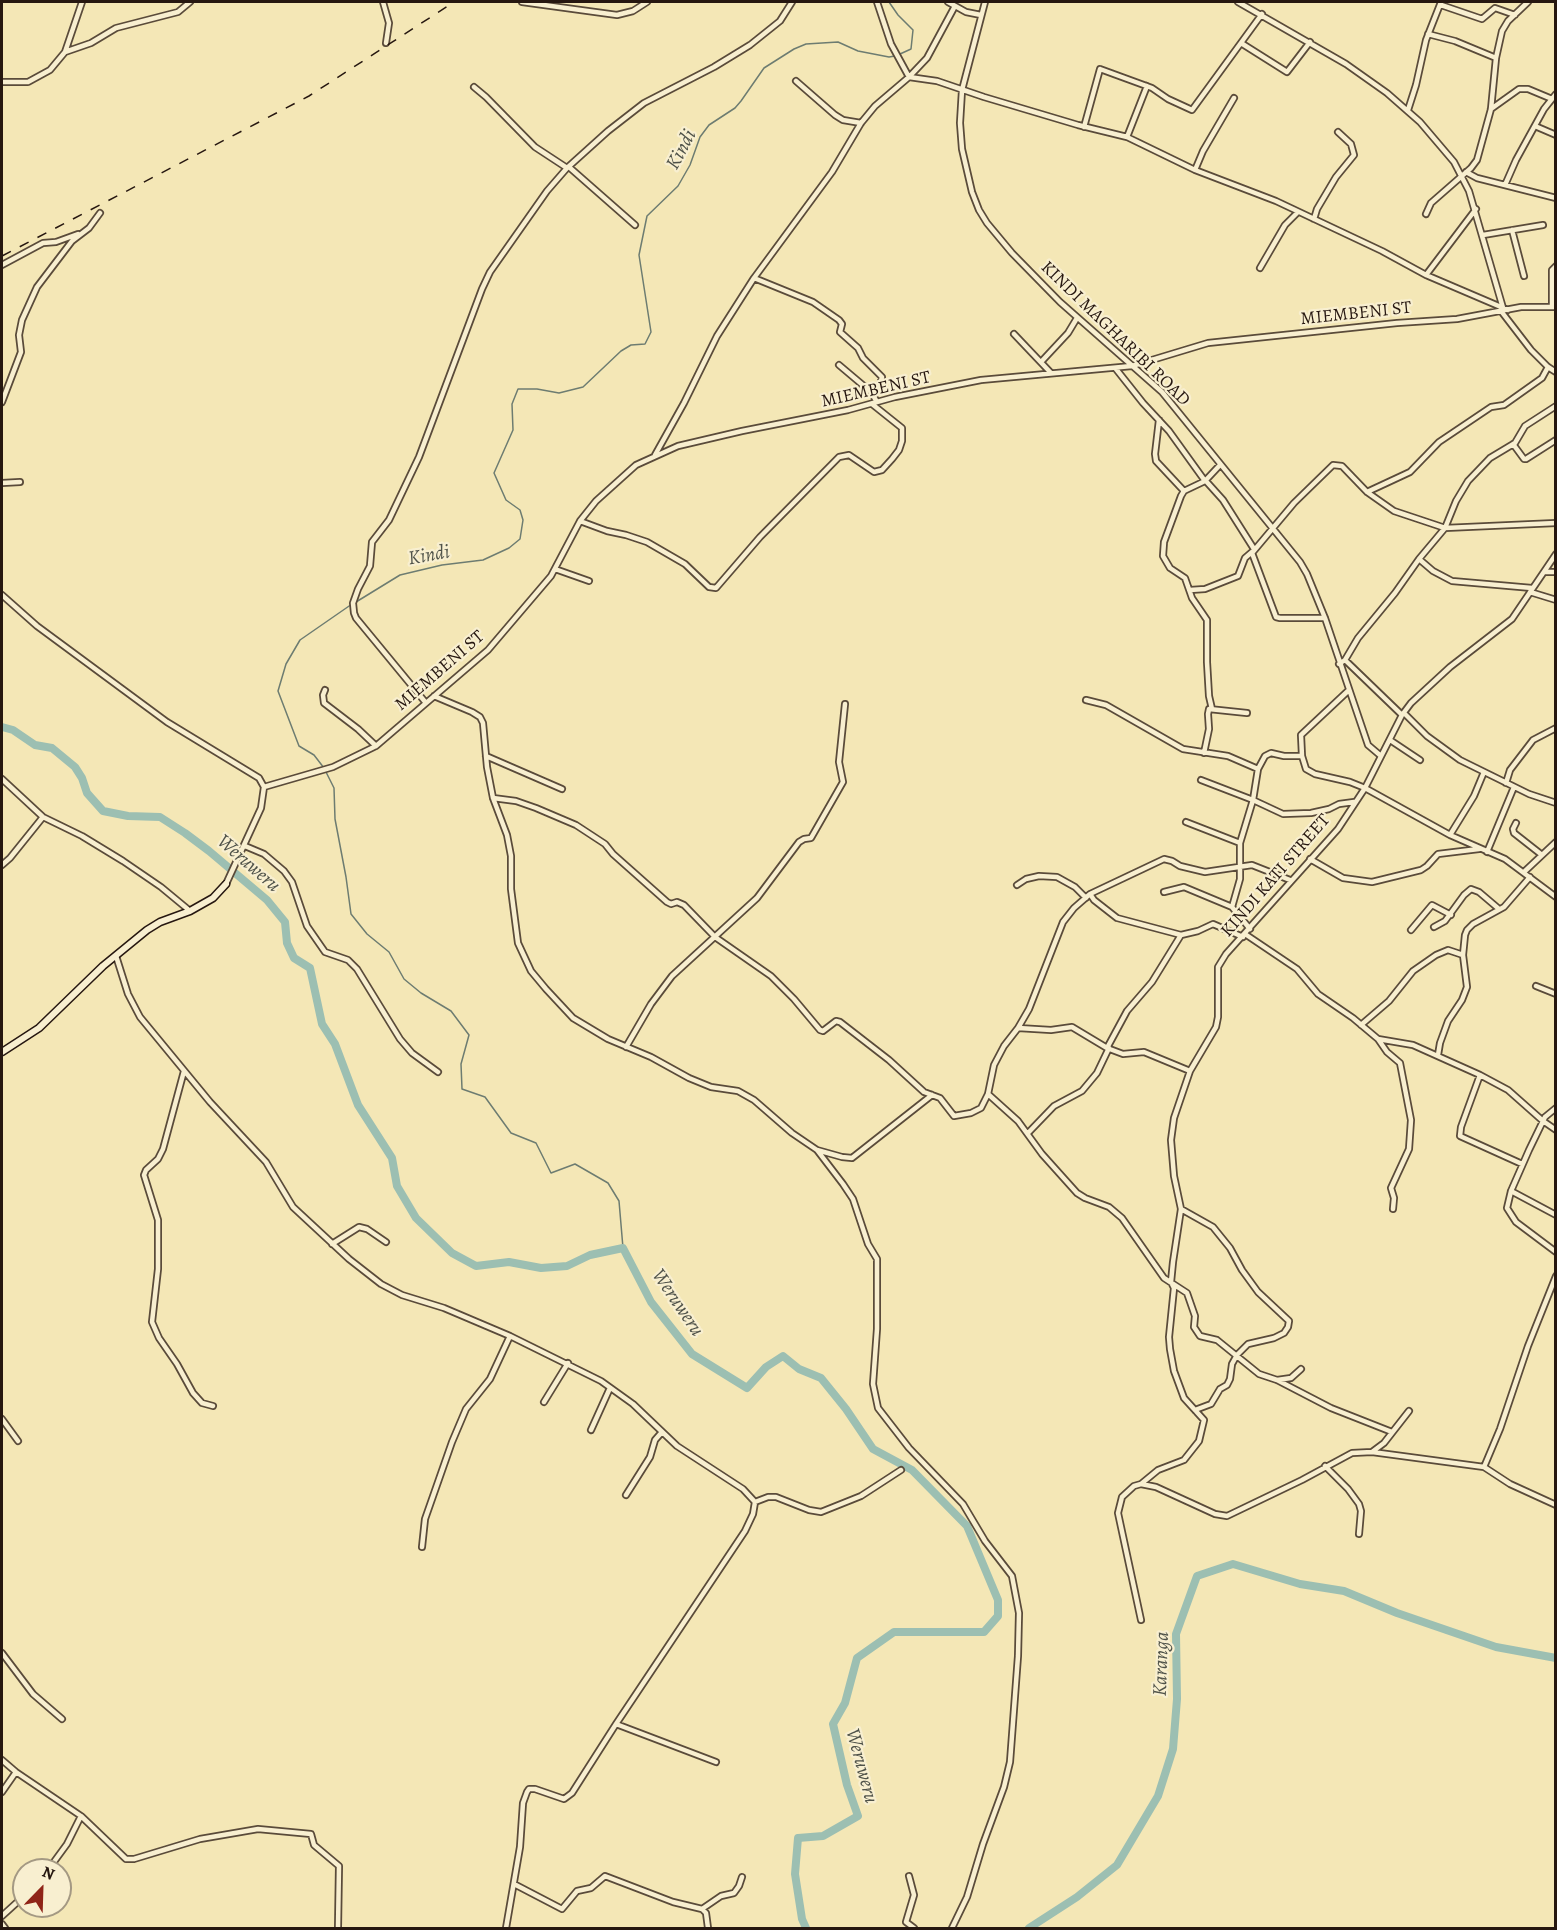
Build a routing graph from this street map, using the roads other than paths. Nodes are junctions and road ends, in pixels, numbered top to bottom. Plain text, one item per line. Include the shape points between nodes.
1 (82, 2) edge
2 (190, 2) edge
3 (382, 2) edge
4 (522, 2) edge
5 (646, 2) edge
6 (792, 2) edge
7 (877, 2) edge
8 (948, 2) edge
9 (985, 2) edge
10 (1238, 2) edge
11 (1528, 2) edge
12 (1441, 3) edge
13 (955, 6) junction
14 (1262, 14) junction
15 (981, 15) junction
16 (1515, 15) junction
17 (1428, 34) junction
18 (1310, 42) junction
19 (386, 43) dead end
20 (1241, 43) junction
21 (65, 52) junction
22 (1496, 58) junction
23 (909, 77) junction
24 (796, 81) dead end
25 (2, 82) edge
26 (1147, 86) junction
27 (474, 87) dead end
28 (962, 90) junction
29 (1554, 96) edge
30 (1234, 98) dead end
31 (1491, 109) junction
32 (1408, 110) junction
33 (861, 123) junction
34 (1535, 126) junction
35 (1084, 127) junction
36 (1338, 132) dead end
37 (1556, 135) edge
38 (1127, 137) junction
39 (568, 168) junction
40 (1195, 170) junction
41 (1463, 174) junction
42 (1505, 185) junction
43 (1556, 198) edge
44 (1476, 209) junction
45 (1298, 212) junction
46 (100, 213) dead end
47 (1426, 214) dead end
48 (1314, 219) junction
49 (635, 225) dead end
50 (1543, 225) dead end
51 (89, 228) junction
52 (1512, 231) junction
53 (1483, 235) junction
54 (2, 265) edge
55 (1556, 266) edge
56 (1260, 268) dead end
57 (1426, 275) junction
58 (1524, 276) dead end
59 (754, 278) junction
60 (1554, 307) edge
61 (1504, 310) junction
62 (1077, 318) junction
63 (1014, 334) dead end
64 (1041, 362) junction
65 (839, 364) dead end
66 (1132, 366) junction
67 (1548, 367) junction
68 (1116, 369) junction
69 (1556, 372) edge
70 (1050, 373) junction
71 (871, 392) junction
72 (2, 402) edge
73 (875, 403) junction
74 (1556, 406) edge
75 (1159, 420) junction
76 (1556, 440) edge
77 (1513, 444) junction
78 (655, 455) junction
79 (1220, 465) junction
80 (1205, 481) junction
81 (20, 482) dead end
82 (2, 483) edge
83 (1184, 491) junction
84 (1367, 492) junction
85 (580, 521) junction
86 (1556, 523) edge
87 (1274, 528) junction
88 (1445, 528) junction
89 (1253, 550) junction
90 (1556, 554) edge
91 (1419, 559) junction
92 (555, 569) junction
93 (1544, 572) junction
94 (1556, 572) edge
95 (588, 581) dead end
96 (1190, 590) junction
97 (1531, 590) junction
98 (2, 596) edge
99 (1556, 600) edge
100 (1325, 618) junction
101 (1345, 660) junction
102 (1339, 664) junction
103 (325, 690) dead end
104 (1349, 690) junction
105 (434, 696) junction
106 (1086, 700) dead end
107 (426, 703) junction
108 (845, 704) dead end
109 (1212, 709) junction
110 (1247, 713) dead end
111 (1403, 714) junction
112 (1556, 728) edge
113 (1389, 740) junction
114 (376, 746) junction
115 (1204, 753) junction
116 (486, 756) junction
117 (1302, 756) junction
118 (1381, 756) junction
119 (1420, 760) dead end
120 (1258, 769) junction
121 (1484, 772) junction
122 (2, 779) edge
123 (1201, 780) dead end
124 (1506, 783) junction
125 (264, 787) junction
126 (1514, 787) junction
127 (1365, 788) junction
128 (562, 789) dead end
129 (493, 798) junction
130 (1252, 800) junction
131 (1353, 802) junction
132 (1556, 803) edge
133 (44, 817) junction
134 (1186, 822) dead end
135 (1516, 823) dead end
136 (1450, 835) junction
137 (1556, 842) edge
138 (1240, 843) junction
139 (244, 846) junction
140 (1479, 849) junction
141 (1487, 852) junction
142 (1542, 855) junction
143 (1310, 859) junction
144 (2, 865) edge
145 (1240, 866) junction
146 (1524, 872) junction
147 (1530, 877) junction
148 (1290, 880) junction
149 (226, 884) joint
150 (1017, 885) dead end
151 (1164, 892) dead end
152 (1088, 896) junction
153 (1556, 897) edge
154 (1232, 907) junction
155 (1499, 909) junction
156 (190, 911) junction
157 (1451, 915) junction
158 (1434, 927) dead end
159 (1250, 929) junction
160 (1411, 930) dead end
161 (1181, 934) junction
162 (1244, 935) junction
163 (715, 938) junction
164 (1463, 955) junction
165 (116, 956) junction
166 (1536, 986) dead end
167 (1556, 994) edge
168 (1360, 1025) junction
169 (1018, 1028) junction
170 (1378, 1039) junction
171 (626, 1047) junction
172 (1108, 1048) junction
173 (2, 1052) edge
174 (1438, 1055) junction
175 (184, 1071) junction
176 (1190, 1071) junction
177 (438, 1072) dead end
178 (1480, 1075) junction
179 (988, 1094) junction
180 (932, 1095) junction
181 (1556, 1108) edge
182 (1543, 1121) junction
183 (1556, 1130) edge
184 (1028, 1133) junction
185 (818, 1150) junction
186 (1522, 1164) junction
187 (1511, 1191) junction
188 (1181, 1209) junction
189 (1393, 1209) dead end
190 (1556, 1215) edge
191 (386, 1242) dead end
192 (332, 1244) junction
193 (1556, 1252) edge
194 (1556, 1276) edge
195 (1172, 1282) junction
196 (510, 1336) junction
197 (1237, 1354) junction
198 (568, 1364) junction
199 (1301, 1370) dead end
200 (1277, 1380) junction
201 (610, 1388) junction
202 (544, 1402) dead end
203 (213, 1406) dead end
204 (1196, 1410) junction
205 (1409, 1411) dead end
206 (2, 1419) edge
207 (591, 1430) dead end
208 (662, 1432) junction
209 (1392, 1432) junction
210 (18, 1441) dead end
211 (1384, 1443) junction
212 (1372, 1452) junction
213 (1388, 1455) junction
214 (1325, 1466) junction
215 (1484, 1467) junction
216 (901, 1470) dead end
217 (1141, 1484) junction
218 (626, 1495) dead end
219 (755, 1502) junction
220 (1556, 1505) edge
221 (1359, 1534) dead end
222 (422, 1547) dead end
223 (1141, 1620) dead end
224 (2, 1653) edge
225 (62, 1719) dead end
226 (616, 1724) junction
227 (2, 1760) edge
228 (716, 1762) dead end
229 (16, 1772) junction
230 (2, 1792) edge
231 (81, 1816) junction
232 (57, 1858) edge
233 (909, 1876) dead end
234 (742, 1877) dead end
235 (514, 1884) junction
236 (702, 1909) junction
237 (2, 1924) edge
238 (5, 1929) edge
239 (338, 1929) edge
240 (506, 1929) edge
241 (708, 1929) edge
242 (914, 1929) edge
243 (952, 1929) edge

1 - 21 street
2 - 21 street via 178,12 116,28
3 - 19 street via 389,23
4 - 5 street via 617,15
6 - 39 street via 780,21 764,34 714,67 637,108
7 - 23 street via 891,44
8 - 13 street
9 - 15 street, KINDI MAGHARIBI ROAD
10 - 14 street
11 - 16 street
12 - 16 street via 1482,19 1495,8
12 - 17 street
13 - 15 street
13 - 23 street via 927,58
14 - 18 street
14 - 20 street
15 - 28 street, KINDI MAGHARIBI ROAD
16 - 22 street via 1502,31
17 - 22 street
17 - 32 street
18 - 20 street via 1287,72
18 - 32 street via 1353,68
20 - 26 street via 1192,110
21 - 25 street via 40,77 28,82
22 - 31 street
23 - 28 street via 938,81
23 - 33 street
24 - 33 street via 835,115
26 - 35 street via 1100,69
26 - 38 street
27 - 39 street via 536,147
28 - 35 street
28 - 62 street, KINDI MAGHARIBI ROAD via 962,149 979,210 1012,253
29 - 31 street via 1519,89
29 - 34 street
30 - 40 street
31 - 41 street via 1477,160
32 - 41 street
33 - 59 street via 827,179
34 - 37 street
34 - 42 street
35 - 38 street
36 - 48 street via 1353,148 1354,155 1336,177
38 - 40 street
39 - 49 street
39 - 107 street via 538,202 490,272 419,457 389,520 372,542 370,566 353,603 356,618
40 - 45 street
41 - 42 street
41 - 44 street
41 - 47 street via 1431,202
42 - 43 street
44 - 53 street
44 - 57 street
45 - 48 street
45 - 56 street via 1285,225
46 - 51 street
48 - 57 street
50 - 52 street
51 - 54 street via 67,239 42,243
51 - 72 street via 72,241 37,286 22,320 21,352
52 - 53 street
52 - 58 street
53 - 61 street
55 - 60 street via 1552,270
57 - 61 street
59 - 71 street via 813,302 839,320 840,332 882,377 880,385
59 - 78 street via 717,336
60 - 61 street, MIEMBENI ST
61 - 66 street, MIEMBENI ST via 1457,319 1208,343
61 - 67 street via 1520,338
62 - 64 street
62 - 66 street, KINDI MAGHARIBI ROAD
63 - 64 street
64 - 70 street
65 - 71 street
66 - 68 street, MIEMBENI ST
66 - 79 street, KINDI MAGHARIBI ROAD via 1162,392
67 - 69 street
67 - 84 street via 1542,378 1504,405 1491,407 1439,442 1410,472
68 - 70 street, MIEMBENI ST
68 - 75 street
70 - 73 street, MIEMBENI ST via 981,380
71 - 73 street
73 - 78 street, MIEMBENI ST via 678,446
73 - 85 street via 902,428 902,441 892,459 882,470 874,472 849,455 839,457 716,588 709,587 685,564 647,542
74 - 77 street via 1525,426
75 - 80 street
75 - 83 street via 1156,461
76 - 77 street via 1526,459
77 - 88 street via 1490,458 1468,481
78 - 85 street, MIEMBENI ST via 636,465
79 - 80 street
79 - 87 street, KINDI MAGHARIBI ROAD
80 - 83 street
80 - 89 street via 1223,500
81 - 82 street
83 - 96 street via 1164,542 1163,556 1170,568 1185,578
84 - 87 street via 1342,466 1334,465
84 - 88 street via 1394,512
85 - 92 street, MIEMBENI ST
86 - 88 street
87 - 89 street
87 - 100 street, KINDI MAGHARIBI ROAD via 1307,574
88 - 91 street
89 - 96 street via 1238,576 1205,589
89 - 100 street via 1276,616
90 - 93 street, KINDI KATI STREET
91 - 97 street via 1452,581
91 - 101 street
92 - 95 street
92 - 105 street, MIEMBENI ST via 488,650
93 - 94 street
93 - 97 street, KINDI KATI STREET
96 - 109 street via 1207,620
97 - 99 street
97 - 111 street, KINDI KATI STREET via 1512,619 1429,685
98 - 125 street via 37,627 167,722 254,774
100 - 102 street, KINDI MAGHARIBI ROAD
101 - 102 street
101 - 111 street
102 - 104 street, KINDI MAGHARIBI ROAD
103 - 114 street via 324,704
104 - 117 street via 1303,732
104 - 118 street, KINDI MAGHARIBI ROAD via 1368,745
105 - 107 street, MIEMBENI ST
105 - 116 street via 480,717
106 - 115 street via 1106,705 1177,747
107 - 114 street, MIEMBENI ST
108 - 163 street via 839,762 842,785 811,838 799,842 757,898
109 - 110 street
109 - 115 street via 1208,712
111 - 113 street, KINDI KATI STREET
111 - 121 street via 1442,747
112 - 124 street via 1533,740 1510,770
113 - 118 street, KINDI KATI STREET
113 - 119 street
114 - 125 street, MIEMBENI ST via 333,767
115 - 120 street via 1237,759
116 - 128 street
116 - 129 street
117 - 120 street via 1271,753
117 - 127 street via 1310,772
118 - 127 street, KINDI KATI STREET
120 - 130 street
121 - 124 street
121 - 136 street
122 - 133 street
123 - 130 street
124 - 126 street
125 - 139 street via 261,808
126 - 132 street
126 - 141 street
127 - 131 street, KINDI KATI STREET
127 - 136 street
129 - 163 street via 536,808 609,846 667,902 684,905
129 - 171 street via 512,856 511,889 525,960 573,1018
130 - 131 street via 1290,815
130 - 138 street
131 - 143 street, KINDI KATI STREET via 1338,830
133 - 144 street
133 - 156 street via 123,861
134 - 138 street
135 - 142 street via 1513,832
136 - 140 street
137 - 142 street
138 - 145 street
139 - 149 street
139 - 177 street via 264,854 284,871 292,882 307,926 323,949 328,955 348,960 357,969 400,1039
140 - 141 street
140 - 143 street via 1437,854 1421,870 1372,882 1343,878
141 - 146 street
142 - 146 street
143 - 148 street, KINDI KATI STREET
145 - 148 street via 1260,867
145 - 152 street via 1205,872 1164,859
145 - 154 street
146 - 147 street
147 - 153 street
147 - 155 street
148 - 159 street, KINDI KATI STREET
149 - 156 street via 213,898
150 - 152 street via 1039,876 1058,877
151 - 154 street via 1184,887
152 - 161 street via 1117,918
152 - 169 street via 1063,922
154 - 159 street
155 - 157 street via 1479,891 1470,889
155 - 164 street via 1467,930
156 - 165 street via 160,922
157 - 158 street
157 - 160 street via 1432,905
159 - 162 street, KINDI KATI STREET
161 - 162 street via 1213,924
161 - 172 street via 1152,982 1127,1011
162 - 168 street via 1297,969 1318,994
162 - 176 street, KINDI KATI STREET via 1218,967 1216,1027
163 - 171 street via 690,957 662,987
163 - 180 street via 771,976 820,1030 840,1022 918,1088
164 - 168 street via 1448,951 1436,955 1413,971 1392,997
164 - 174 street via 1467,987 1448,1021
165 - 173 street via 39,1029
165 - 175 street via 133,1005
166 - 167 street
168 - 170 street
169 - 172 street via 1072,1027
169 - 179 street via 994,1065
170 - 174 street via 1404,1042
170 - 189 street via 1400,1063 1411,1120 1409,1149 1391,1188
171 - 185 street via 711,1087 744,1094
172 - 176 street via 1126,1055 1144,1052
172 - 184 street via 1097,1073 1082,1091 1054,1106
174 - 178 street
175 - 192 street via 266,1162 293,1207
175 - 203 street via 162,1149 144,1175 158,1220 152,1322 193,1393 202,1403
176 - 188 street, KINDI KATI STREET via 1174,1118 1172,1140 1173,1176
178 - 182 street via 1508,1090
178 - 186 street via 1460,1136
179 - 180 street via 978,1111 954,1116 945,1103
179 - 184 street
180 - 185 street via 852,1158
181 - 182 street
182 - 183 street
182 - 186 street
184 - 195 street via 1077,1193 1109,1207 1122,1218 1164,1278
185 - 243 street via 853,1199 866,1240 877,1259 873,1384 878,1408 909,1448 963,1504 1012,1576 1017,1599 1018,1656 1010,1762 968,1897
186 - 187 street
187 - 190 street
187 - 193 street via 1507,1208 1510,1215
188 - 195 street
188 - 197 street via 1213,1227 1258,1292 1288,1321 1284,1333 1248,1344
191 - 192 street via 359,1227
192 - 196 street via 362,1270 402,1295
194 - 215 street
195 - 197 street via 1189,1296 1197,1334 1215,1338
195 - 204 street via 1172,1365 1184,1398
196 - 198 street
196 - 222 street via 490,1379 466,1409 452,1442 427,1513
197 - 200 street via 1259,1374
197 - 204 street via 1227,1385 1212,1403
198 - 201 street
198 - 202 street
199 - 200 street via 1287,1380
200 - 209 street via 1325,1405
201 - 207 street
201 - 208 street
204 - 217 street via 1204,1420 1193,1450 1180,1463 1158,1470
205 - 209 street
206 - 210 street
208 - 218 street
208 - 219 street via 743,1489
209 - 211 street
211 - 212 street
211 - 213 street
212 - 213 street
212 - 214 street via 1352,1453
213 - 215 street
214 - 217 street via 1222,1517 1170,1492
214 - 221 street via 1359,1504
215 - 220 street
216 - 219 street via 861,1496 821,1512 772,1496
217 - 223 street via 1122,1497 1118,1513
219 - 226 street via 745,1531
224 - 225 street via 33,1694
226 - 228 street
226 - 235 street via 568,1798 532,1788 527,1792
227 - 229 street
229 - 230 street
229 - 231 street
231 - 232 street
231 - 239 street via 129,1859 201,1839 258,1829 309,1834 314,1845 339,1866
233 - 242 street via 914,1895 906,1922
234 - 236 street via 734,1893 721,1896
235 - 236 street via 562,1909 577,1891 591,1888 605,1876
235 - 240 street
236 - 241 street
237 - 238 street

